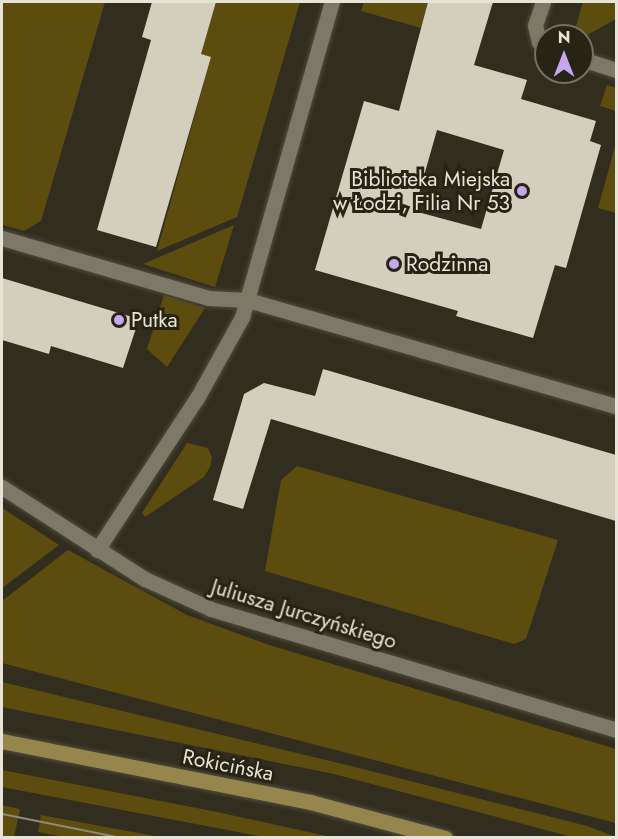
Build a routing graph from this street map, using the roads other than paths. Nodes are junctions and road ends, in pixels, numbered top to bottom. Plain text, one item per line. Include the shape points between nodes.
1 (332, 2) edge
2 (543, 2) edge
3 (535, 24) edge
4 (594, 63) edge
5 (616, 70) edge
6 (2, 238) edge
7 (248, 300) junction
8 (616, 406) edge
9 (2, 487) edge
10 (98, 550) junction
11 (616, 730) edge
12 (2, 741) edge
13 (445, 837) edge

1 - 7 street
2 - 3 street
4 - 5 street
6 - 7 street via 208,298
7 - 8 street
7 - 10 street via 236,333 197,398
9 - 10 street, Juliusza Jurczyńskiego
10 - 11 street, Juliusza Jurczyńskiego via 174,593 241,619
12 - 13 main road, Rokicińska via 310,802

